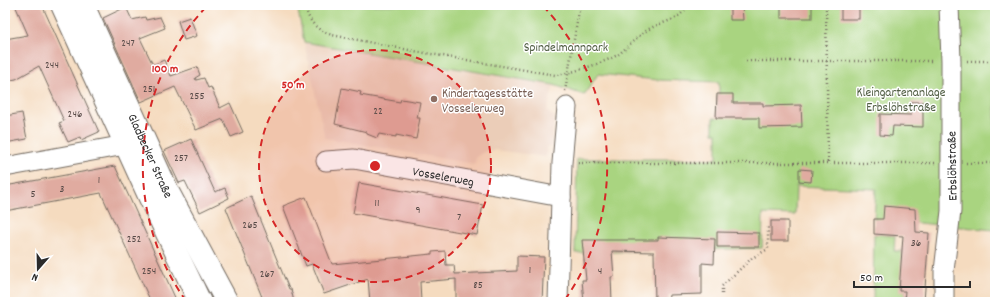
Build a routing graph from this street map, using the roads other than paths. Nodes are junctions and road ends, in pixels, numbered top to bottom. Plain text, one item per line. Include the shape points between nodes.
1 (62, 5) edge
2 (83, 5) edge
3 (949, 5) edge
4 (567, 107) dead end
5 (125, 145) junction
6 (326, 161) dead end
7 (5, 167) edge
8 (561, 197) junction
9 (200, 302) edge
10 (227, 302) edge
11 (558, 302) edge
12 (944, 302) edge

1 - 5 main road, Gladbecker Straße
2 - 10 main road, Gladbecker Straße via 168,192
3 - 12 street, Erbslöhstraße via 951,211 944,271
4 - 8 street
5 - 7 street
5 - 9 main road, Gladbecker Straße
6 - 8 street, Vosselerweg via 354,159
8 - 11 street

